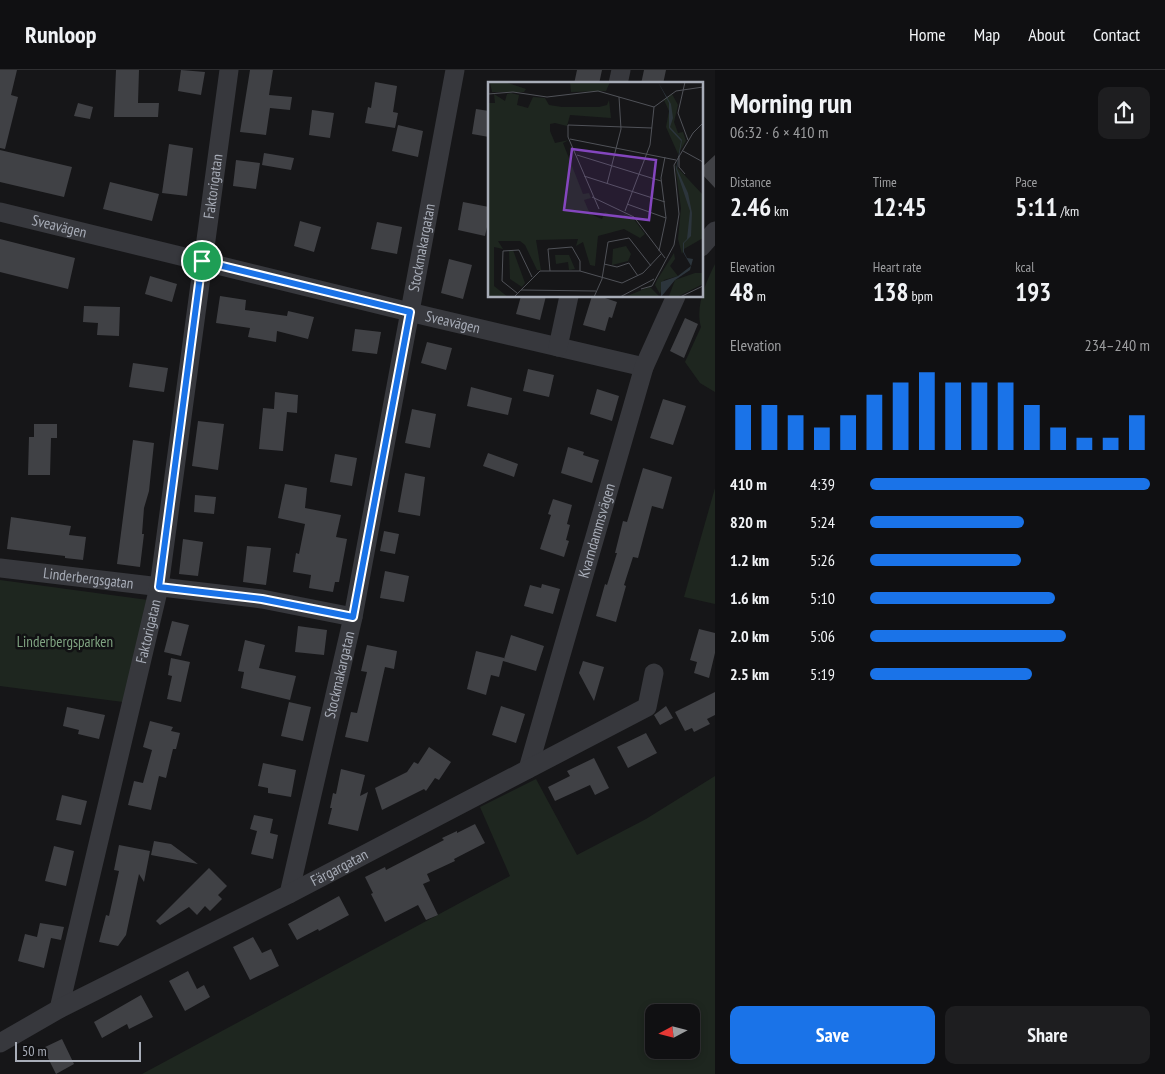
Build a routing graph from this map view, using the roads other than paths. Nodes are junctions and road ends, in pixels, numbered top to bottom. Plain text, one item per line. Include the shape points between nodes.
1 (228, 70) edge
2 (455, 70) edge
3 (0, 212) edge
4 (715, 231) edge
5 (702, 246) edge
6 (202, 261) junction
7 (569, 298) edge
8 (675, 298) edge
9 (410, 312) junction
10 (558, 347) junction
11 (644, 367) junction
12 (0, 568) edge
13 (159, 587) junction
14 (353, 617) junction
15 (654, 672) dead end
16 (528, 769) junction
17 (289, 894) junction
18 (59, 1009) junction
19 (0, 1043) edge

1 - 6 street, Faktorigatan
2 - 9 street, Stockmakargatan
3 - 6 street, Sveavägen
4 - 5 street
6 - 9 street, Sveavägen
6 - 13 street, Faktorigatan
7 - 10 street
8 - 11 street, Kvarndammsvägen
9 - 10 street, Sveavägen
9 - 14 street, Stockmakargatan
10 - 11 street, Sveavägen
11 - 16 street, Kvarndammsvägen
12 - 13 street, Linderbergsgatan
13 - 14 street, Linderbergsgatan via 262,599
13 - 18 street, Faktorigatan
14 - 17 street, Stockmakargatan
15 - 16 street, Färgargatan via 647,706
16 - 17 street, Färgargatan
17 - 18 street, Färgargatan
18 - 19 street, Färgargatan

